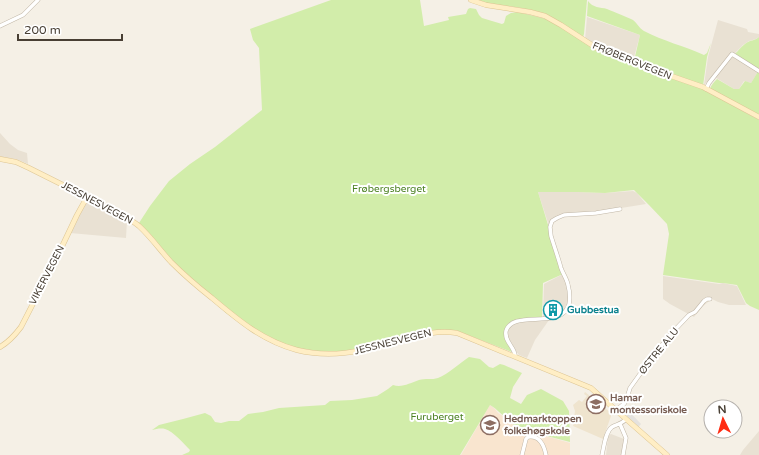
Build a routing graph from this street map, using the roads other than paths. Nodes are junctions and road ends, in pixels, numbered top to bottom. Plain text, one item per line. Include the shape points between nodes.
1 (38, 0) edge
2 (471, 0) edge
3 (0, 26) edge
4 (759, 71) edge
5 (706, 89) junction
6 (759, 117) edge
7 (0, 159) edge
8 (86, 197) junction
9 (620, 209) dead end
10 (710, 299) dead end
11 (0, 347) edge
12 (515, 356) junction
13 (616, 410) junction
14 (626, 419) junction
15 (620, 424) junction
16 (546, 454) edge
17 (522, 455) edge
18 (602, 455) edge
19 (623, 455) edge
20 (667, 455) edge

1 - 3 street via 23,15
2 - 5 main road, FRØBERGVEGEN via 486,6 545,16 598,49
4 - 5 street via 732,54
5 - 6 main road, FRØBERGVEGEN
7 - 8 main road, JESSNESVEGEN via 21,164
8 - 11 main road, VIKERVEGEN via 21,327
8 - 12 main road, JESSNESVEGEN via 136,224 172,263 251,329 296,350 346,353 429,333 447,332 462,335
9 - 12 street via 564,215 552,221 551,236 568,285 569,304 562,315 549,319 517,321 509,326 506,336
10 - 13 street, ØSTRE ALU via 688,315 670,336 644,367 630,388 624,404
12 - 13 main road, JESSNESVEGEN via 586,386
13 - 14 main road, JESSNESVEGEN
14 - 15 street
14 - 20 main road, JESSNESVEGEN
15 - 18 street via 611,428 608,433
15 - 19 street via 626,438
16 - 17 street via 540,441 529,436

